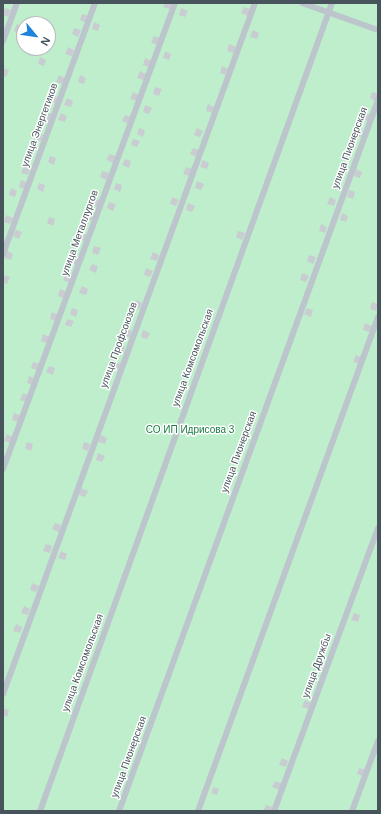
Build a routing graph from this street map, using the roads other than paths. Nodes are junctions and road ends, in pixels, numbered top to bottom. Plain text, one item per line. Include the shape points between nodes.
1 (17, 3) edge
2 (95, 3) edge
3 (175, 3) edge
4 (255, 3) edge
5 (302, 3) edge
6 (332, 3) edge
7 (328, 13) junction
8 (378, 30) edge
9 (3, 41) edge
10 (378, 100) edge
11 (3, 254) edge
12 (378, 317) edge
13 (3, 469) edge
14 (378, 528) edge
15 (3, 694) edge
16 (378, 741) edge
17 (40, 811) edge
18 (119, 811) edge
19 (198, 811) edge
20 (274, 811) edge
21 (352, 811) edge

1 - 9 street
2 - 11 street, улица Энергетиков
3 - 13 street, улица Металлургов
4 - 15 street, улица Профсоюзов
5 - 7 street
6 - 7 street, улица Комсомольская
7 - 8 street
7 - 17 street, улица Комсомольская
10 - 18 street, улица Пионерская
12 - 19 street
14 - 20 street, улица Дружбы
16 - 21 street

